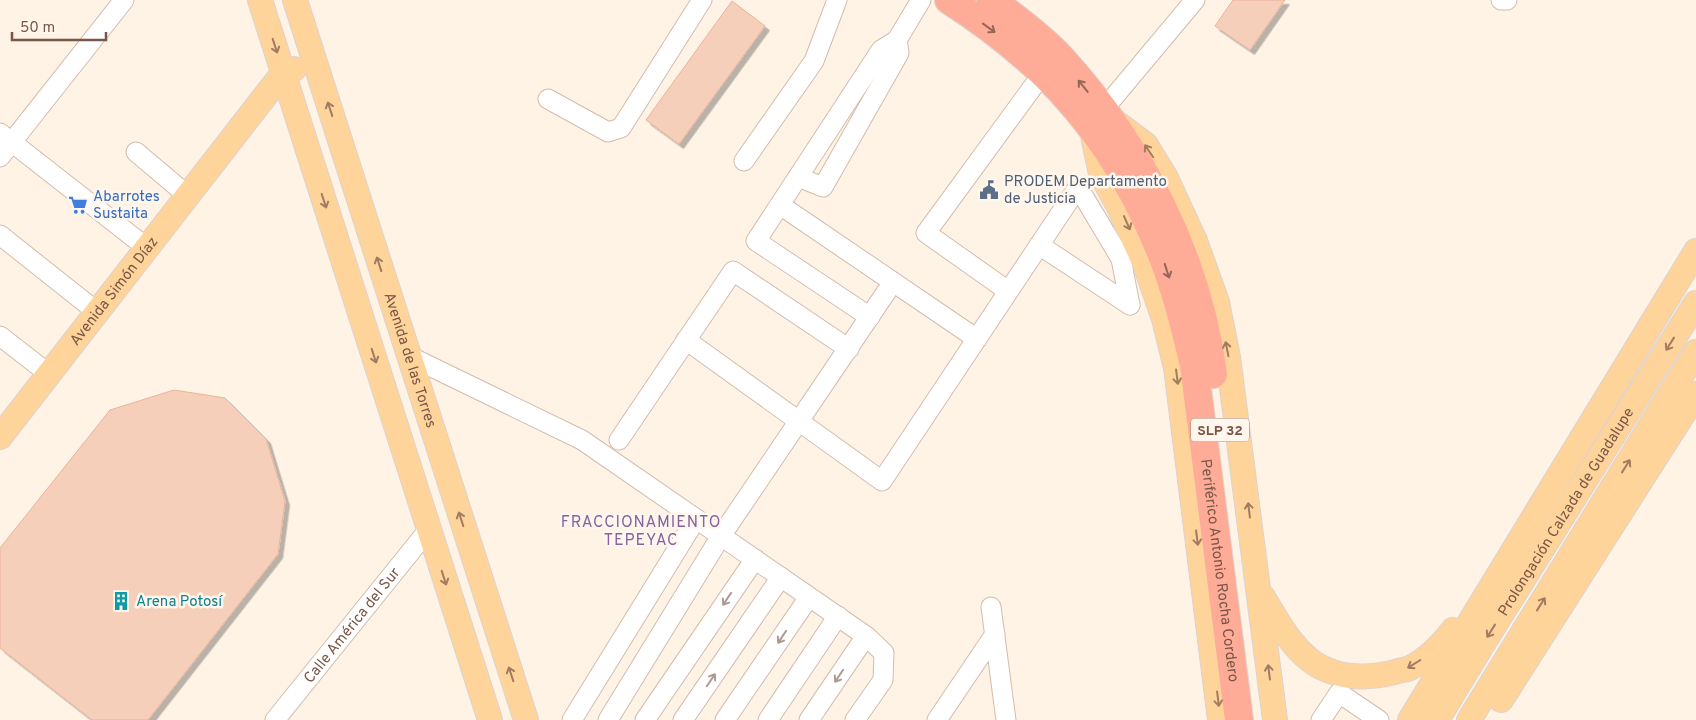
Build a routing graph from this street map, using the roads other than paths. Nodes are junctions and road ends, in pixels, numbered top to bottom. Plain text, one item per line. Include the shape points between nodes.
1 (124, 0) edge
2 (260, 0) edge
3 (295, 0) edge
4 (702, 0) edge
5 (838, 0) edge
6 (921, 0) edge
7 (949, 0) edge
8 (992, 0) edge
9 (1195, 0) edge
10 (1501, 0) edge
11 (1507, 0) edge
12 (896, 40) junction
13 (314, 61) junction
14 (283, 73) junction
15 (1043, 73) junction
16 (548, 99) dead end
17 (1101, 119) junction
18 (6, 138) edge
19 (136, 152) dead end
20 (0, 157) edge
21 (1124, 159) junction
22 (744, 161) dead end
23 (798, 177) junction
24 (187, 195) junction
25 (780, 205) junction
26 (0, 234) edge
27 (1039, 245) junction
28 (147, 248) junction
29 (1696, 251) edge
30 (893, 282) junction
31 (1008, 292) junction
32 (1696, 303) edge
33 (97, 312) junction
34 (870, 317) junction
35 (0, 336) edge
36 (977, 339) junction
37 (686, 340) junction
38 (848, 348) junction
39 (1696, 352) edge
40 (409, 356) junction
41 (49, 374) junction
42 (1696, 394) edge
43 (799, 421) junction
44 (1, 435) edge
45 (619, 440) dead end
46 (696, 519) junction
47 (429, 529) junction
48 (721, 536) junction
49 (755, 559) junction
50 (781, 577) junction
51 (1496, 579) junction
52 (1259, 590) junction
53 (809, 597) junction
54 (991, 607) dead end
55 (838, 616) junction
56 (995, 634) junction
57 (866, 636) junction
58 (577, 718) edge
59 (275, 720) edge
60 (490, 720) edge
61 (526, 720) edge
62 (608, 720) edge
63 (646, 720) edge
64 (684, 720) edge
65 (725, 720) edge
66 (768, 720) edge
67 (809, 720) edge
68 (855, 720) edge
69 (936, 720) edge
70 (1006, 720) edge
71 (1220, 720) edge
72 (1239, 720) edge
73 (1257, 720) edge
74 (1275, 720) edge
75 (1320, 720) edge
76 (1379, 720) edge
77 (1410, 720) edge
78 (1437, 720) edge
79 (1469, 720) edge
80 (1488, 720) edge

1 - 18 street
2 -> 14 main road
3 - 13 main road, Avenida de las Torres
4 - 16 street via 620,128 608,132
5 - 22 street via 814,61
6 - 12 street
7 -> 15 highway, Periférico Antonio Rocha Cordero / SLP 32
17 -> 8 highway, Periférico Antonio Rocha Cordero / SLP 32 via 1060,58
9 - 17 street
10 - 11 street
12 - 23 street via 881,50
12 - 23 street via 899,53 823,187
13 - 14 main road
40 -> 13 main road, Avenida de las Torres
14 - 24 main road, Avenida Simón Díaz
14 -> 47 main road
15 - 17 highway, Periférico Antonio Rocha Cordero / SLP 32
15 - 31 street via 926,234
17 - 21 highway, Periférico Antonio Rocha Cordero / SLP 32
52 -> 17 main road via 1228,357 1217,302 1195,241 1166,178 1146,144
17 -> 71 main road via 1101,174 1145,264 1176,368
18 - 20 street
18 - 28 street
19 - 24 street
21 -> 72 highway, Periférico Antonio Rocha Cordero / SLP 32 via 1134,196 1162,256 1194,365
21 - 73 highway, Periférico Antonio Rocha Cordero / SLP 32 via 1151,186 1180,248 1200,307 1212,360
23 - 25 street
24 - 28 main road, Avenida Simón Díaz
25 - 30 street
25 - 34 street via 756,240
26 - 33 street
27 - 27 street via 1078,187 1121,259 1130,305
27 - 31 street
28 - 33 main road, Avenida Simón Díaz
29 - 51 main road
30 - 34 street
30 - 36 street
31 - 36 street
32 -> 78 main road, Prolongación Calzada de Guadalupe
33 - 41 main road, Avenida Simón Díaz
34 - 38 street
35 - 41 street
36 - 43 street via 882,481
37 - 38 street via 733,271
37 - 43 street
37 - 45 street
38 - 43 street
79 -> 39 main road, Prolongación Calzada de Guadalupe
40 - 46 street via 582,440
61 -> 40 main road, Avenida de las Torres
41 - 44 main road, Avenida Simón Díaz
42 - 80 main road
43 - 48 street
46 - 48 street
46 - 58 street
47 - 59 street, Calle América del Sur
47 -> 60 main road
48 - 49 street
48 - 62 street
49 - 50 street
49 -> 63 street
50 - 53 street
64 -> 50 street
51 -> 52 main road via 1440,646 1410,668 1380,676 1352,677 1329,671 1311,661 1278,623
51 - 77 main road
74 -> 52 main road
53 - 55 street
53 -> 65 street
54 - 56 street
55 - 57 street
55 - 66 street
56 - 69 street
56 - 70 street
57 -> 67 street
57 - 68 street via 884,653 883,680
75 - 76 street via 1339,693

